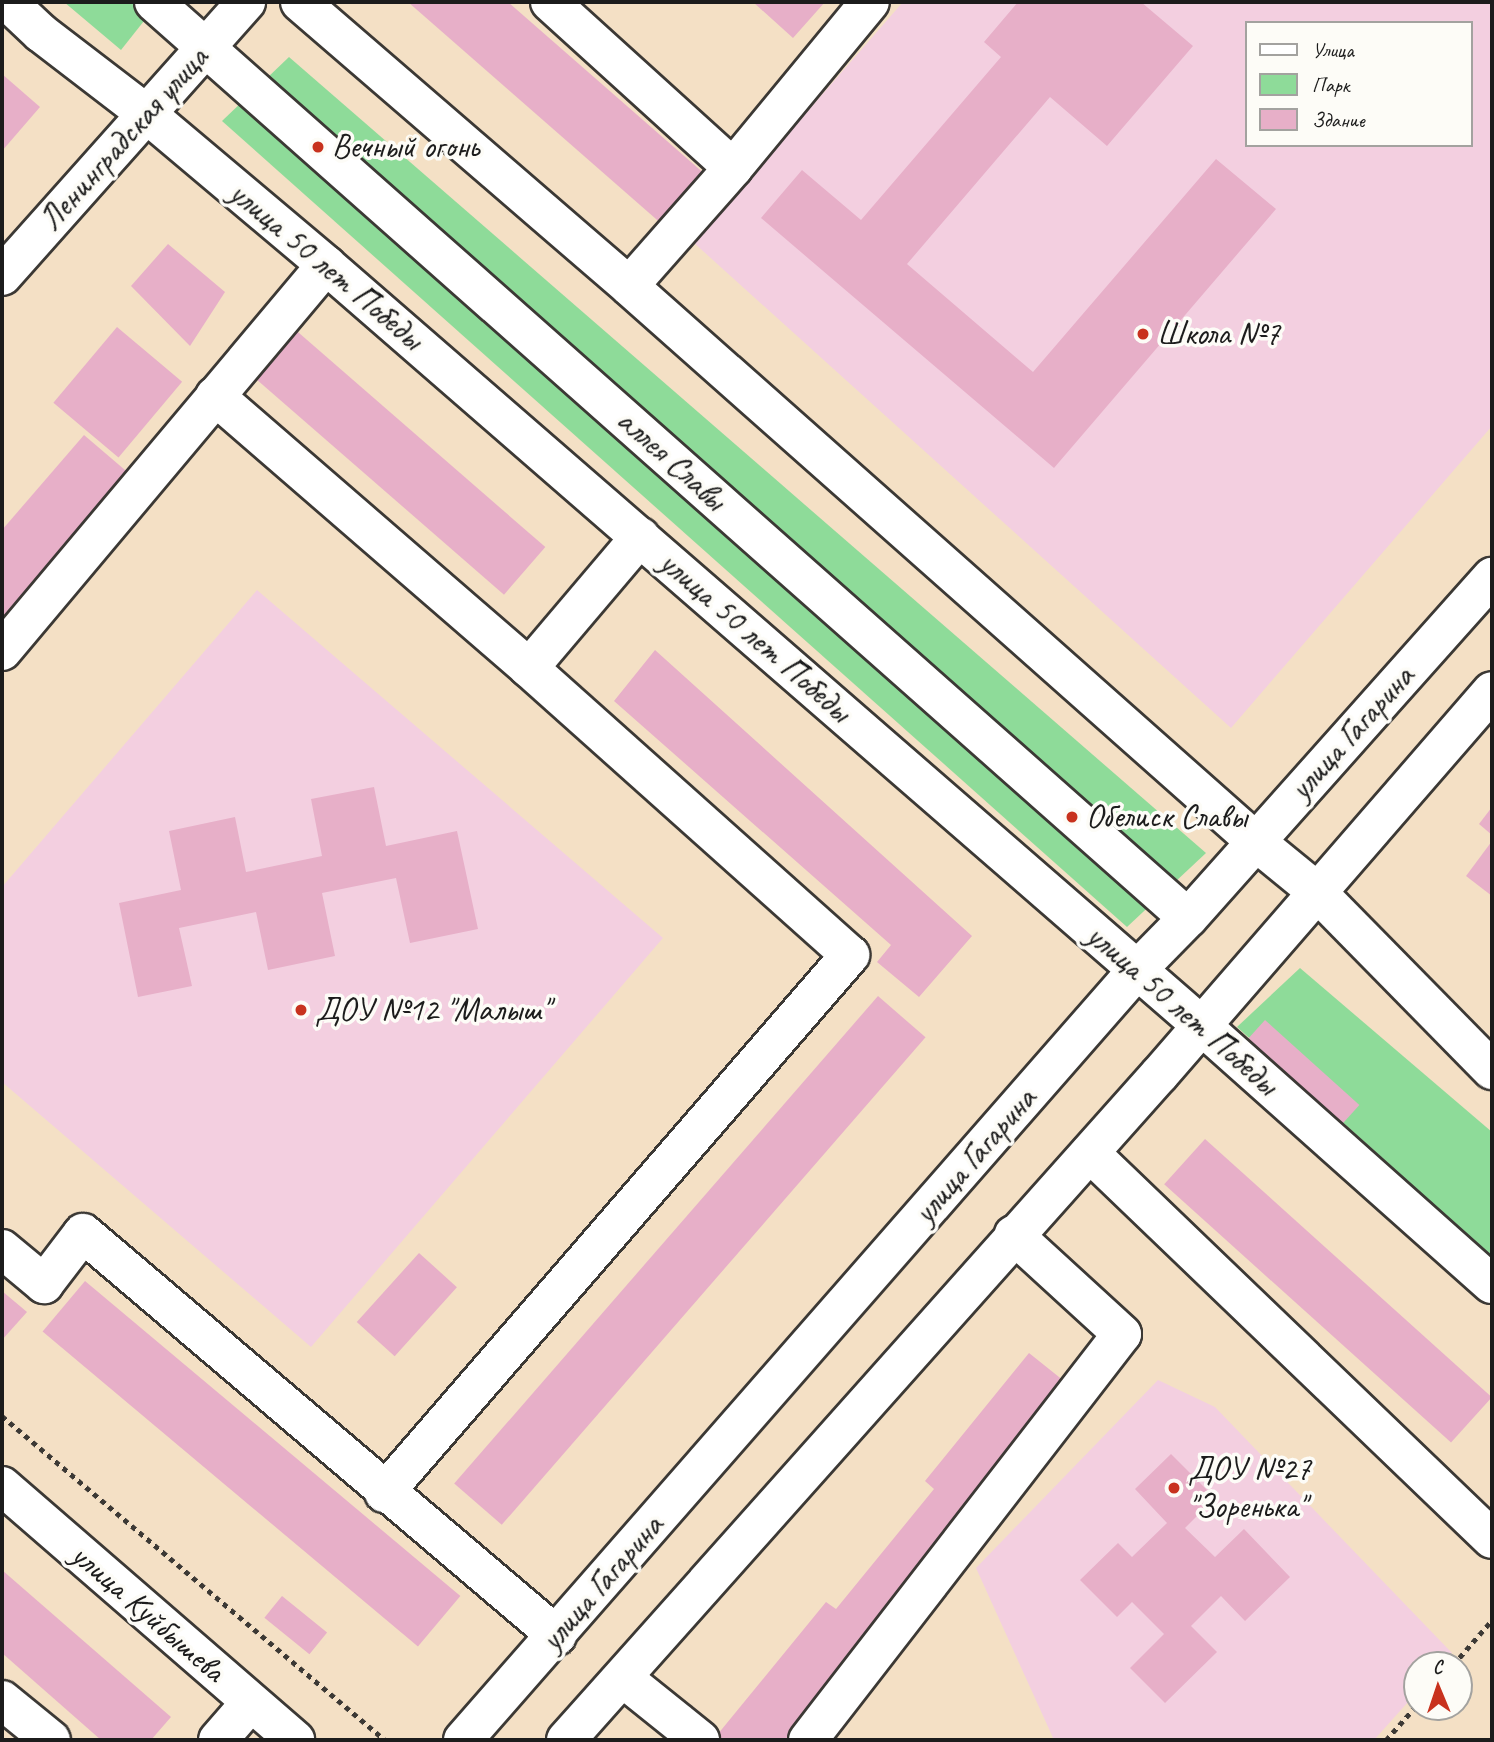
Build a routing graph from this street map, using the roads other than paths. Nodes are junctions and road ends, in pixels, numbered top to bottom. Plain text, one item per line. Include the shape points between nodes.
1 (8, 2) edge
2 (154, 2) edge
3 (246, 2) edge
4 (300, 2) edge
5 (550, 2) edge
6 (870, 2) edge
7 (207, 48) junction
8 (148, 115) junction
9 (733, 168) junction
10 (326, 265) junction
11 (2, 276) edge
12 (629, 286) junction
13 (215, 396) junction
14 (640, 537) junction
15 (1492, 577) edge
16 (2, 652) edge
17 (529, 668) junction
18 (1492, 691) edge
19 (1255, 841) junction
20 (1317, 891) junction
21 (1188, 918) junction
22 (1137, 970) junction
23 (1202, 1026) junction
24 (1487, 1056) edge
25 (1090, 1153) junction
26 (1014, 1235) junction
27 (2, 1249) edge
28 (1492, 1284) edge
29 (2, 1486) edge
30 (384, 1493) junction
31 (1492, 1539) edge
32 (556, 1636) junction
33 (623, 1678) junction
34 (2, 1700) edge
35 (251, 1702) junction
36 (51, 1740) edge
37 (218, 1740) edge
38 (295, 1740) edge
39 (463, 1740) edge
40 (566, 1740) edge
41 (700, 1740) edge
42 (808, 1740) edge

1 - 8 street, улица 50 лет Победы
2 - 7 street, аллея Славы
3 - 7 street, Ленинградская улица
4 - 12 street
5 - 9 street
6 - 9 street
7 - 8 street, Ленинградская улица
7 - 21 street, аллея Славы
8 - 10 street, улица 50 лет Победы
8 - 11 street, Ленинградская улица
9 - 12 street
10 - 13 street
10 - 14 street, улица 50 лет Победы
12 - 19 street
13 - 16 street
13 - 17 street
14 - 17 street
14 - 22 street, улица 50 лет Победы
15 - 19 street, улица Гагарина
17 - 30 street via 850,955
18 - 20 street
19 - 20 street
19 - 21 street, улица Гагарина
20 - 23 street
20 - 24 street
21 - 22 street, улица Гагарина
22 - 23 street, улица 50 лет Победы
22 - 32 street, улица Гагарина
23 - 25 street
23 - 28 street, улица 50 лет Победы
25 - 26 street
25 - 31 street
26 - 33 street
26 - 42 street via 1122,1334
27 - 30 street via 44,1284 83,1233
29 - 35 street, улица Куйбышева
30 - 32 street
32 - 39 street, улица Гагарина
33 - 40 street
33 - 41 street
34 - 36 street
35 - 37 street
35 - 38 street, улица Куйбышева

